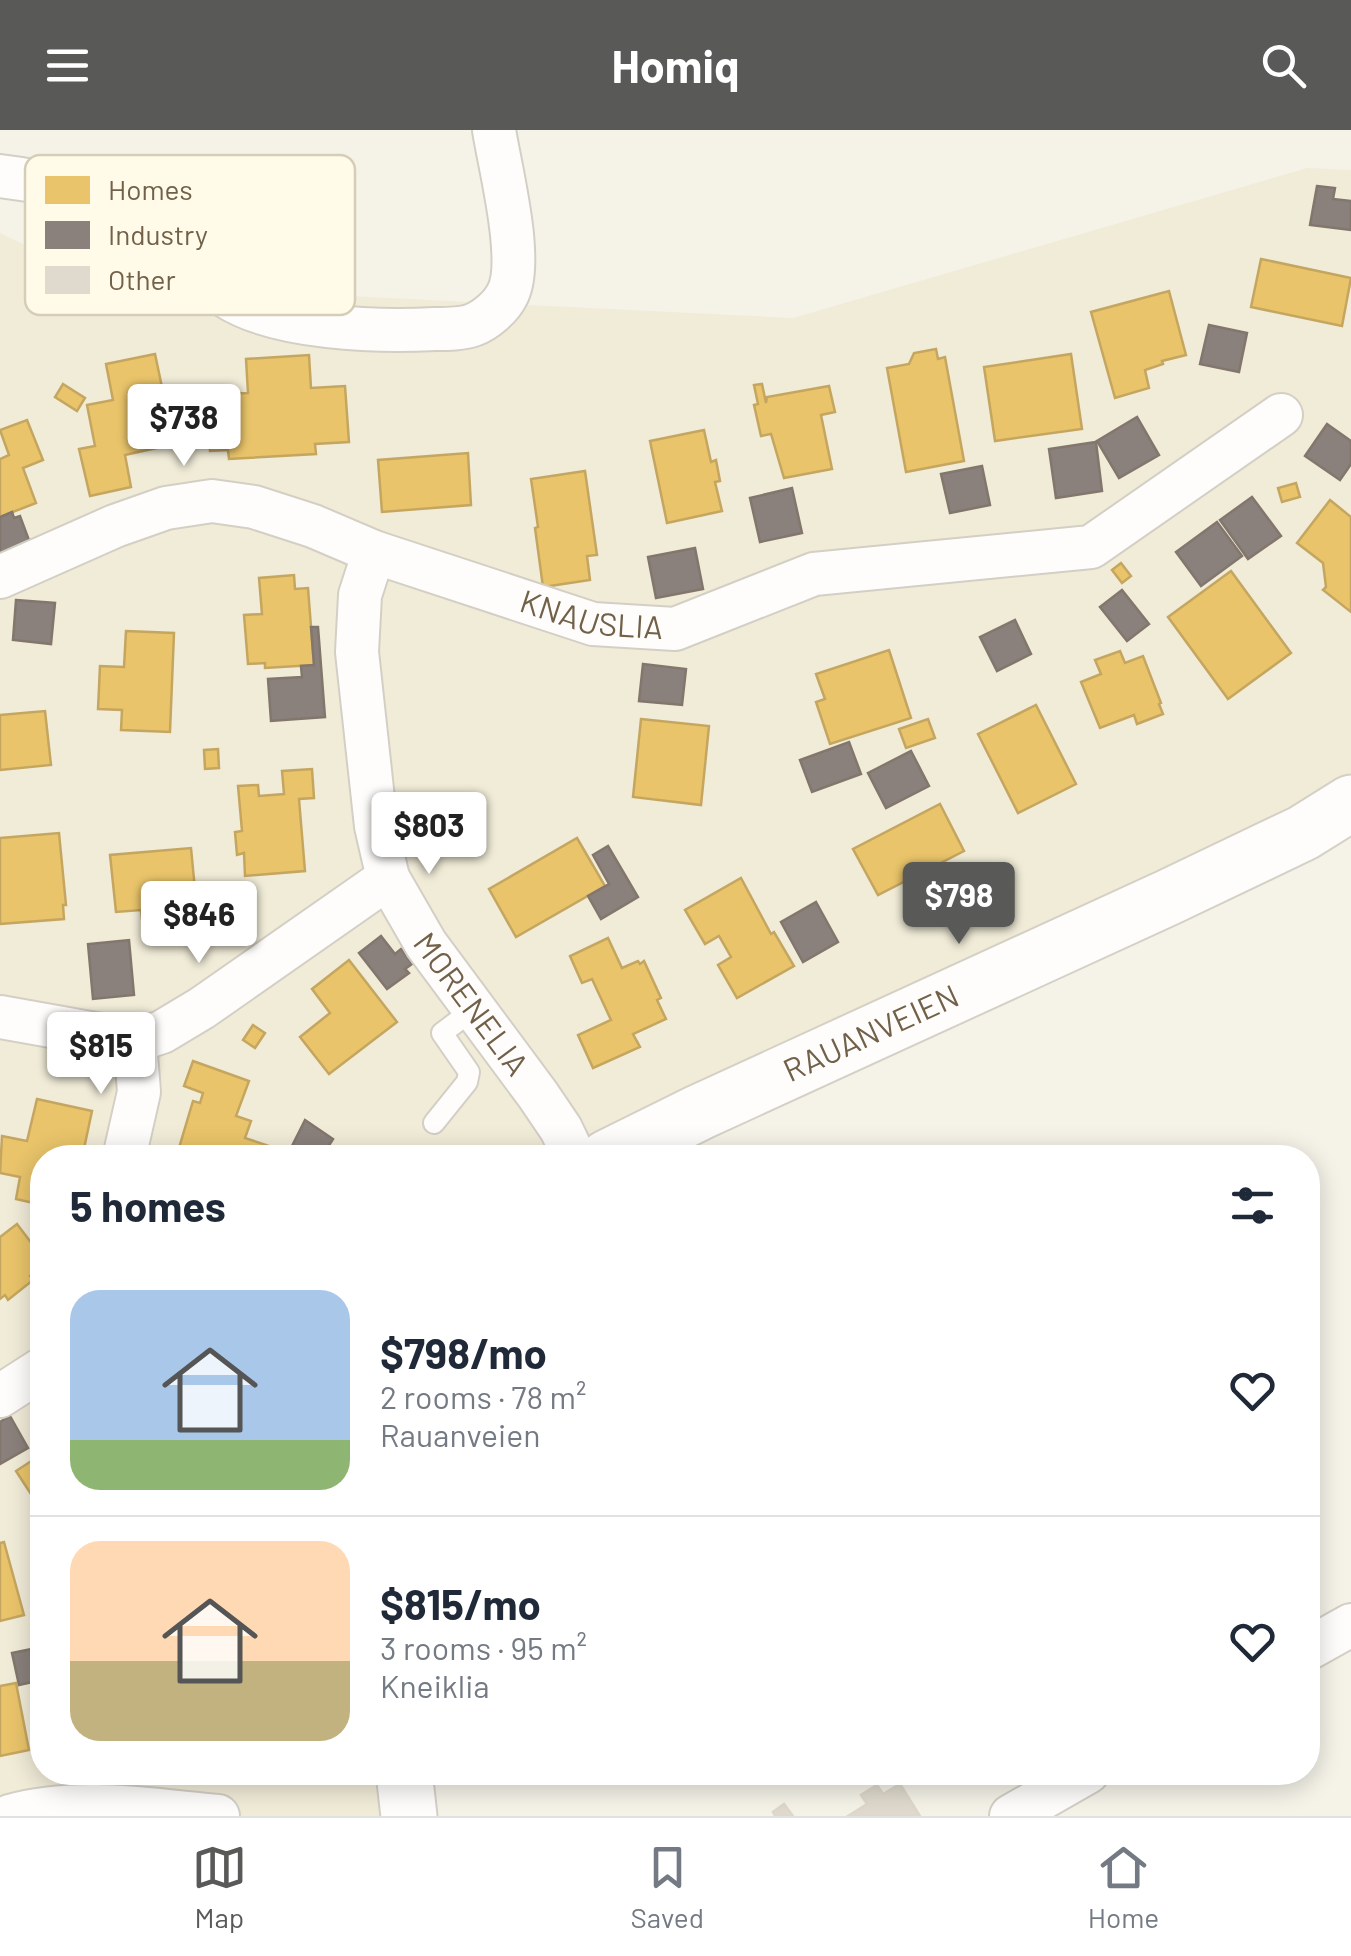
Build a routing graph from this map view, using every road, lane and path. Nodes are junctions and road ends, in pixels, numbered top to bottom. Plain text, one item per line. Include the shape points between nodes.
1 (494, 130) edge
2 (0, 176) edge
3 (25, 181) edge
4 (274, 315) edge
5 (1281, 414) dead end
6 (374, 552) junction
7 (0, 577) edge
8 (1351, 803) edge
9 (388, 878) junction
10 (474, 1008) junction
11 (0, 1016) edge
12 (134, 1041) junction
13 (434, 1122) dead end
14 (127, 1145) edge
15 (569, 1145) edge
16 (633, 1145) edge
17 (30, 1376) edge
18 (0, 1396) edge
19 (1351, 1624) edge
20 (1320, 1642) edge
21 (405, 1785) edge
22 (1071, 1785) edge
23 (1038, 1810) edge
24 (10, 1816) edge
25 (218, 1816) edge
26 (409, 1816) edge

1 - 4 street via 514,276 492,312 475,324 408,331
2 - 3 street
5 - 6 street, KNAUSLIA via 1091,547 814,574 675,628 594,624
6 - 7 street, KNAUSLIA via 283,516 212,501 115,526
6 - 9 street, MORENELIA via 360,595 357,652
8 - 16 main road, RAUANVEIEN via 1169,897
9 - 10 street, MORENELIA
9 - 12 street via 202,1008
10 - 13 lane via 442,1032 468,1072
10 - 15 street, MORENELIA
11 - 12 street
12 - 14 street via 139,1092
17 - 18 street
19 - 20 street
21 - 26 main road
22 - 23 street
24 - 25 street via 58,1807

